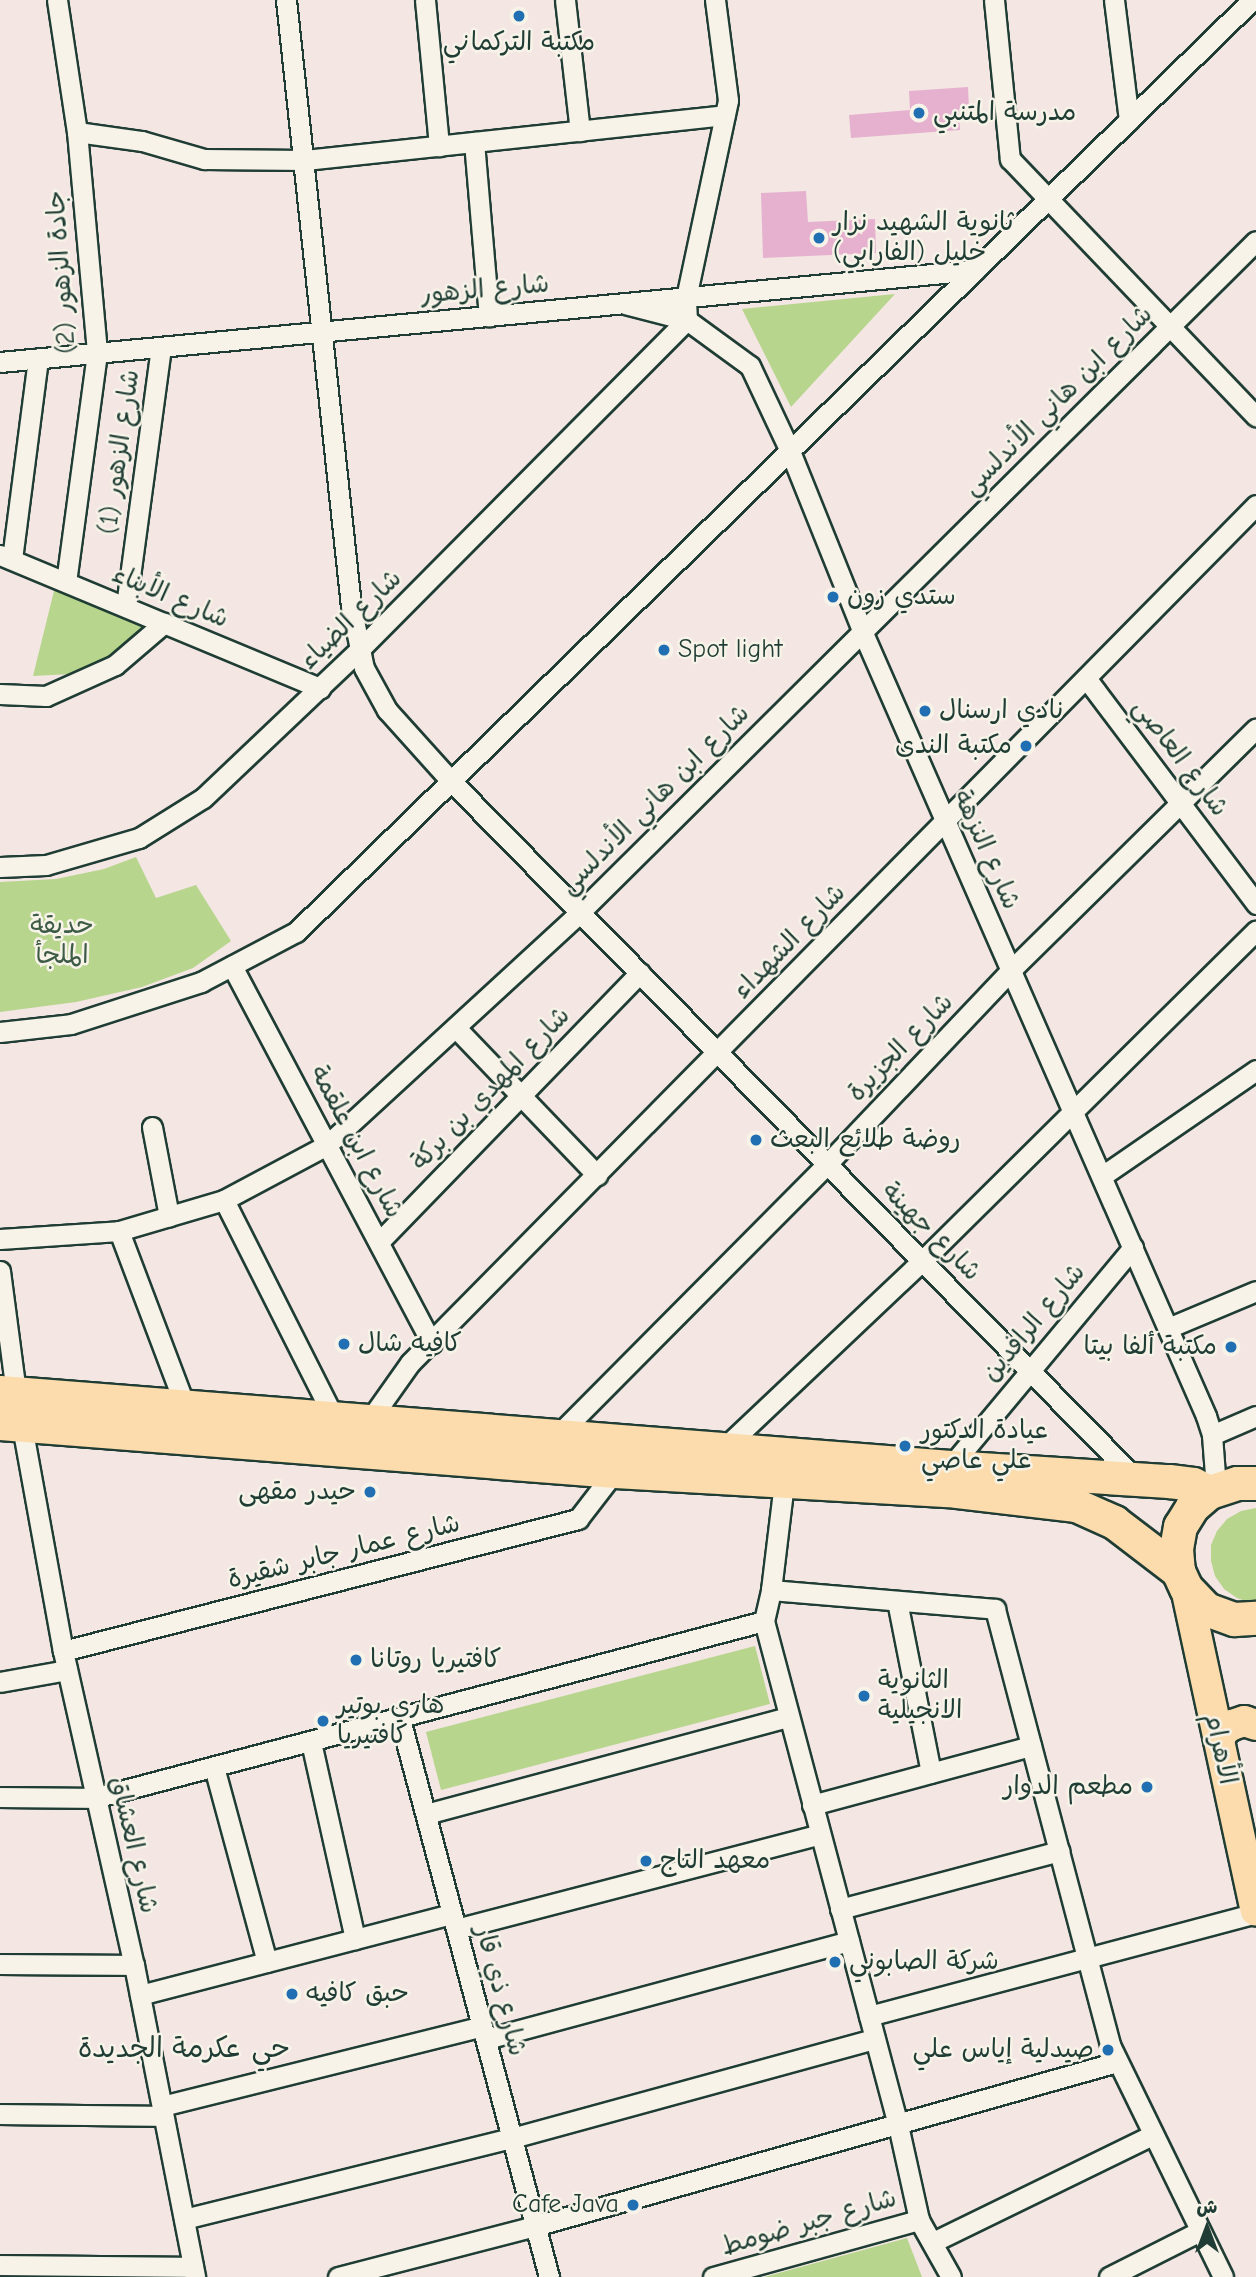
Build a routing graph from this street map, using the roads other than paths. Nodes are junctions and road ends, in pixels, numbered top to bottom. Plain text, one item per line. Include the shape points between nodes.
1 (57, 0) edge
2 (286, 0) edge
3 (425, 0) edge
4 (565, 0) edge
5 (715, 0) edge
6 (994, 0) edge
7 (1114, 0) edge
8 (1252, 0) edge
9 (1234, 8) edge
10 (725, 115) junction
11 (1129, 120) junction
12 (580, 131) junction
13 (77, 132) junction
14 (474, 142) junction
15 (439, 146) junction
16 (305, 160) junction
17 (1049, 198) junction
18 (1256, 241) edge
19 (975, 270) junction
20 (686, 298) junction
21 (625, 304) junction
22 (489, 316) junction
23 (687, 320) junction
24 (1170, 326) junction
25 (323, 332) junction
26 (161, 347) junction
27 (97, 353) junction
28 (1, 357) edge
29 (38, 359) junction
30 (1256, 416) edge
31 (790, 451) junction
32 (1256, 505) edge
33 (6, 557) edge
34 (66, 582) junction
35 (126, 606) junction
36 (164, 623) junction
37 (863, 633) junction
38 (360, 649) junction
39 (1086, 678) junction
40 (320, 688) junction
41 (0, 694) edge
42 (1256, 728) edge
43 (451, 781) junction
44 (1182, 802) junction
45 (945, 821) junction
46 (0, 867) edge
47 (1256, 904) edge
48 (580, 912) junction
49 (1256, 930) edge
50 (232, 966) junction
51 (1011, 970) junction
52 (640, 973) junction
53 (456, 1028) junction
54 (0, 1032) edge
55 (718, 1053) junction
56 (1256, 1070) edge
57 (521, 1096) junction
58 (1074, 1112) junction
59 (152, 1127) dead end
60 (327, 1145) junction
61 (827, 1164) junction
62 (597, 1175) junction
63 (1102, 1176) junction
64 (223, 1200) junction
65 (169, 1216) junction
66 (118, 1231) junction
67 (0, 1239) edge
68 (379, 1242) junction
69 (1133, 1247) junction
70 (922, 1261) junction
71 (0, 1271) edge
72 (1256, 1291) edge
73 (1168, 1328) junction
74 (432, 1343) junction
75 (1029, 1369) junction
76 (185, 1406) junction
77 (10, 1408) edge
78 (1256, 1416) edge
79 (334, 1418) junction
80 (369, 1421) junction
81 (1212, 1435) junction
82 (557, 1436) junction
83 (723, 1449) junction
84 (950, 1467) junction
85 (615, 1471) junction
86 (1137, 1479) junction
87 (783, 1482) junction
88 (1256, 1483) edge
89 (1212, 1490) junction
90 (1182, 1579) junction
91 (771, 1590) junction
92 (897, 1601) junction
93 (1256, 1618) edge
94 (764, 1621) junction
95 (65, 1660) junction
96 (0, 1682) edge
97 (789, 1717) junction
98 (400, 1719) junction
99 (1256, 1724) edge
100 (1219, 1740) junction
101 (311, 1742) junction
102 (1031, 1746) junction
103 (214, 1767) junction
104 (931, 1773) junction
105 (0, 1797) edge
106 (94, 1798) junction
107 (812, 1805) junction
108 (426, 1814) junction
109 (820, 1834) junction
110 (1059, 1851) junction
111 (840, 1909) junction
112 (1256, 1912) edge
113 (454, 1922) junction
114 (355, 1939) junction
115 (849, 1941) junction
116 (1087, 1957) junction
117 (267, 1962) junction
118 (0, 1964) edge
119 (134, 1965) junction
120 (140, 1995) junction
121 (869, 2016) junction
122 (484, 2032) junction
123 (875, 2039) junction
124 (1117, 2062) junction
125 (162, 2111) junction
126 (0, 2114) edge
127 (898, 2125) junction
128 (1153, 2135) junction
129 (512, 2138) junction
130 (184, 2219) junction
131 (919, 2220) junction
132 (535, 2226) junction
133 (1200, 2231) junction
134 (933, 2242) junction
135 (0, 2265) edge
136 (194, 2272) edge
137 (338, 2277) edge
138 (549, 2277) edge
139 (713, 2277) edge
140 (951, 2277) edge
141 (1109, 2277) edge
142 (1223, 2277) edge

1 - 13 street, جادة الزهور (2)
2 - 16 street, شارع جهينة
3 - 15 street
4 - 12 street
5 - 10 street via 728,100
6 - 17 street via 1010,159
7 - 11 street
8 - 9 street
9 - 11 street
10 - 12 street
10 - 20 street
11 - 17 street
12 - 14 street
13 - 16 street via 142,141 204,159
13 - 27 street, جادة الزهور (2)
14 - 15 street
14 - 22 street
15 - 16 street
16 - 25 street, شارع جهينة
17 - 19 street
17 - 24 street
18 - 24 street, شارع ابن هاني الأندلسي
19 - 20 street, شارع الزهور
19 - 31 street
20 - 21 street, شارع الزهور
20 - 23 street
21 - 22 street, شارع الزهور
21 - 23 street, شارع النزهة
22 - 25 street, شارع الزهور
23 - 31 street, شارع النزهة via 750,366
23 - 38 street, شارع الضياء
24 - 30 street
24 - 37 street, شارع ابن هاني الأندلسي
25 - 26 street, شارع الزهور
25 - 38 street, شارع جهينة via 351,606
26 - 27 street, شارع الزهور
26 - 35 street, شارع الزهور (1)
27 - 29 street, شارع الزهور
27 - 34 street, جادة الزهور (2)
28 - 29 street, شارع الزهور
29 - 33 street
31 - 37 street, شارع النزهة
31 - 43 street
32 - 39 street, شارع الشهداء
33 - 34 street, شارع الأبناء
34 - 35 street, شارع الأبناء
35 - 36 street, شارع الأبناء
36 - 40 street, شارع الأبناء
36 - 41 street via 116,665 46,696
37 - 45 street, شارع النزهة
37 - 48 street, شارع ابن هاني الأندلسي
38 - 40 street, شارع الضياء
38 - 43 street, شارع جهينة via 387,710
39 - 44 street, شارع العاصي
39 - 45 street, شارع الشهداء
40 - 46 street, شارع الضياء via 203,798 139,838 46,865
42 - 44 street, شارع الجزيرة
43 - 48 street, شارع جهينة
43 - 50 street via 296,932
44 - 47 street, شارع العاصي
44 - 51 street, شارع الجزيرة
45 - 51 street, شارع النزهة
45 - 55 street, شارع الشهداء
48 - 52 street, شارع جهينة
48 - 53 street, شارع ابن هاني الأندلسي
49 - 58 street
50 - 54 street via 201,982 71,1024
50 - 60 street, شارع ابن علقمة
51 - 58 street, شارع النزهة
51 - 61 street, شارع الجزيرة
52 - 55 street, شارع جهينة
52 - 57 street, شارع المهدي بن بركة
53 - 57 street
53 - 60 street, شارع ابن هاني الأندلسي
55 - 61 street, شارع جهينة
55 - 62 street, شارع الشهداء
56 - 63 street
57 - 62 street
57 - 68 street, شارع المهدي بن بركة
58 - 63 street, شارع النزهة
58 - 70 street
59 - 65 street
60 - 64 street, شارع ابن هاني الأندلسي
60 - 68 street, شارع ابن علقمة
61 - 70 street, شارع جهينة
61 - 82 street, شارع الجزيرة
62 - 74 street, شارع الشهداء
63 - 69 street, شارع النزهة
64 - 65 street, شارع ابن هاني الأندلسي
64 - 79 street
65 - 66 street, شارع ابن هاني الأندلسي
66 - 67 street, شارع ابن هاني الأندلسي
66 - 76 street
68 - 74 street, شارع ابن علقمة
69 - 73 street, شارع النزهة
69 - 75 street, شارع الرافدين
70 - 75 street, شارع جهينة
70 - 83 street
71 - 77 street, شارع العشاق
72 - 73 street
73 - 81 street, شارع النزهة
74 - 80 street, شارع الشهداء via 410,1363
75 - 84 street, شارع الرافدين
75 - 86 street, شارع جهينة
76 - 77 highway
76 - 79 highway
77 - 85 highway
77 - 95 street, شارع العشاق
78 - 81 street
79 - 80 highway
80 - 82 highway
81 - 89 street, شارع النزهة
82 - 83 highway
83 - 84 highway
84 - 86 highway
85 - 87 highway
85 - 95 street, شارع عمار جابر شقيرة via 578,1519
86 - 89 highway
87 - 90 highway via 957,1491 1076,1505 1114,1522
87 - 91 street
88 - 89 highway
89 - 90 highway via 1192,1507 1180,1526 1176,1549
90 - 93 highway via 1206,1609 1234,1619
90 - 100 main road, الأهرام
91 - 92 street
91 - 94 street
92 - 102 street via 996,1609
92 - 104 street
94 - 97 street
94 - 98 street
95 - 96 street, شارع عمار جابر شقيرة
95 - 106 street, شارع العشاق
97 - 107 street
97 - 108 street
98 - 101 street
98 - 108 street, شارع ذي قار
99 - 100 main road via 1231,1725
100 - 112 main road, الأهرام
101 - 103 street
101 - 114 street
102 - 104 street
102 - 110 street
103 - 106 street
103 - 117 street
104 - 107 street
105 - 106 street
106 - 119 street, شارع العشاق
107 - 109 street
108 - 113 street, شارع ذي قار
109 - 111 street
109 - 113 street
110 - 111 street
110 - 116 street
111 - 115 street
112 - 116 street
113 - 114 street
113 - 122 street, شارع ذي قار
114 - 117 street
115 - 121 street
115 - 122 street
116 - 121 street
116 - 124 street
117 - 120 street
118 - 119 street
119 - 120 street, شارع العشاق
120 - 125 street, شارع العشاق
121 - 123 street
122 - 125 street
122 - 129 street, شارع ذي قار
123 - 127 street
123 - 129 street
124 - 127 street
124 - 128 street
125 - 126 street
125 - 130 street, شارع العشاق
127 - 131 street
127 - 132 street
128 - 133 street
128 - 134 street
129 - 130 street
129 - 132 street, شارع ذي قار
130 - 136 street, شارع العشاق
131 - 134 street
131 - 139 street, شارع جبر ضومط
132 - 137 street
132 - 138 street, شارع ذي قار
133 - 141 street
133 - 142 street
134 - 140 street
135 - 136 street

